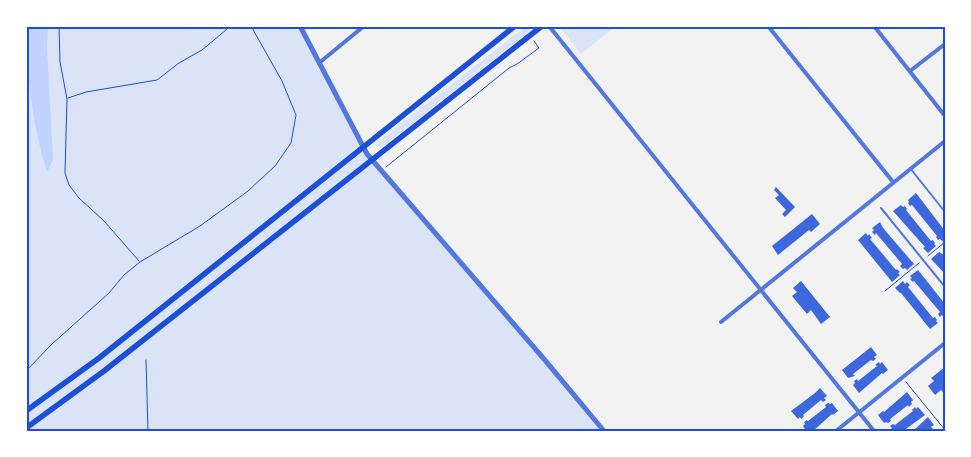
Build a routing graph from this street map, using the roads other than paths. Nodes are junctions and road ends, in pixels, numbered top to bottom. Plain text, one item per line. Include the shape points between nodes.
1 (300, 26) edge
2 (364, 26) edge
3 (515, 26) edge
4 (542, 26) edge
5 (550, 26) edge
6 (768, 26) edge
7 (874, 26) edge
8 (945, 44) edge
9 (319, 63) junction
10 (910, 71) junction
11 (945, 116) edge
12 (945, 141) edge
13 (362, 147) junction
14 (372, 160) junction
15 (910, 168) junction
16 (893, 182) junction
17 (881, 208) dead end
18 (945, 212) edge
19 (945, 287) edge
20 (760, 289) junction
21 (721, 322) dead end
22 (945, 343) edge
23 (26, 411) edge
24 (859, 412) junction
25 (26, 428) edge
26 (604, 431) edge
27 (836, 431) edge
28 (874, 431) edge

1 - 9 street
2 - 9 street
3 - 13 main road
4 - 14 main road
5 - 20 street
6 - 16 street
7 - 10 street
8 - 10 street
9 - 13 street
10 - 11 street
12 - 15 street
13 - 14 street
13 - 23 main road via 99,358
14 - 25 main road via 104,371
14 - 26 street
15 - 16 street
15 - 18 lane
16 - 20 street
17 - 19 lane
20 - 21 street
20 - 24 street
22 - 24 street
24 - 27 street
24 - 28 street

